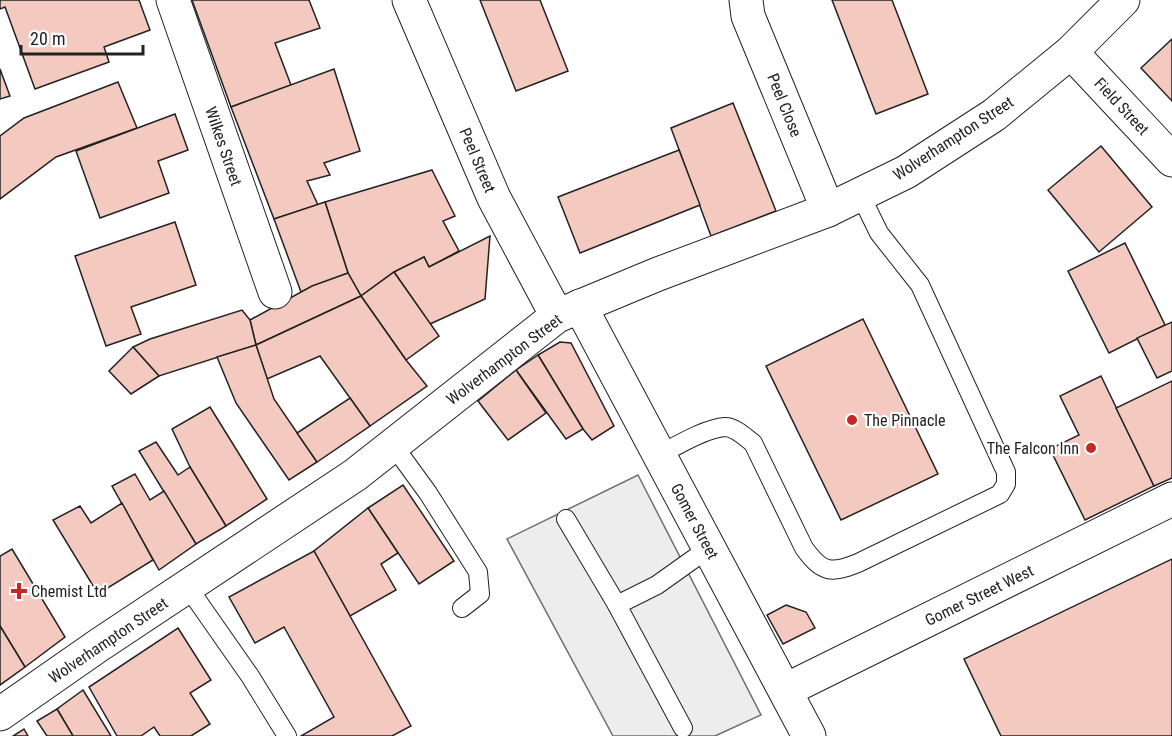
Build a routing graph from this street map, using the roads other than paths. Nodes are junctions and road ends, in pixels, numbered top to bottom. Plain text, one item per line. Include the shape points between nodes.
1 (172, 0) edge
2 (409, 0) edge
3 (746, 0) edge
4 (1124, 0) edge
5 (1071, 52) junction
6 (1172, 160) edge
7 (860, 194) junction
8 (828, 210) junction
9 (275, 292) dead end
10 (569, 311) junction
11 (393, 445) junction
12 (659, 455) junction
13 (1172, 499) edge
14 (566, 519) dead end
15 (709, 548) junction
16 (187, 586) junction
17 (617, 605) junction
18 (462, 608) dead end
19 (786, 690) junction
20 (0, 714) edge
21 (683, 728) dead end
22 (287, 736) edge
23 (809, 736) edge

1 - 9 street, Wilkes Street
2 - 10 street, Peel Street via 494,198
3 - 8 street, Peel Close via 748,16
4 - 5 street, Wolverhampton Street
5 - 6 street, Field Street
5 - 7 street, Wolverhampton Street via 994,116 906,172
7 - 8 street, Wolverhampton Street
7 - 12 lane via 879,233 920,285 1006,472 1006,484 1000,494 842,570 830,570 815,563 804,548 753,443 741,433 725,427 692,437
8 - 10 street, Wolverhampton Street
10 - 11 street, Wolverhampton Street
10 - 12 street, Gomer Street
11 - 16 street, Wolverhampton Street via 355,476
11 - 18 lane via 478,572 480,594
12 - 15 street, Gomer Street
13 - 19 street, Gomer Street West
14 - 17 lane
15 - 17 lane via 657,585
15 - 19 street, Gomer Street
16 - 20 street, Wolverhampton Street
16 - 22 lane via 250,675
17 - 21 lane
19 - 23 street, Gomer Street

